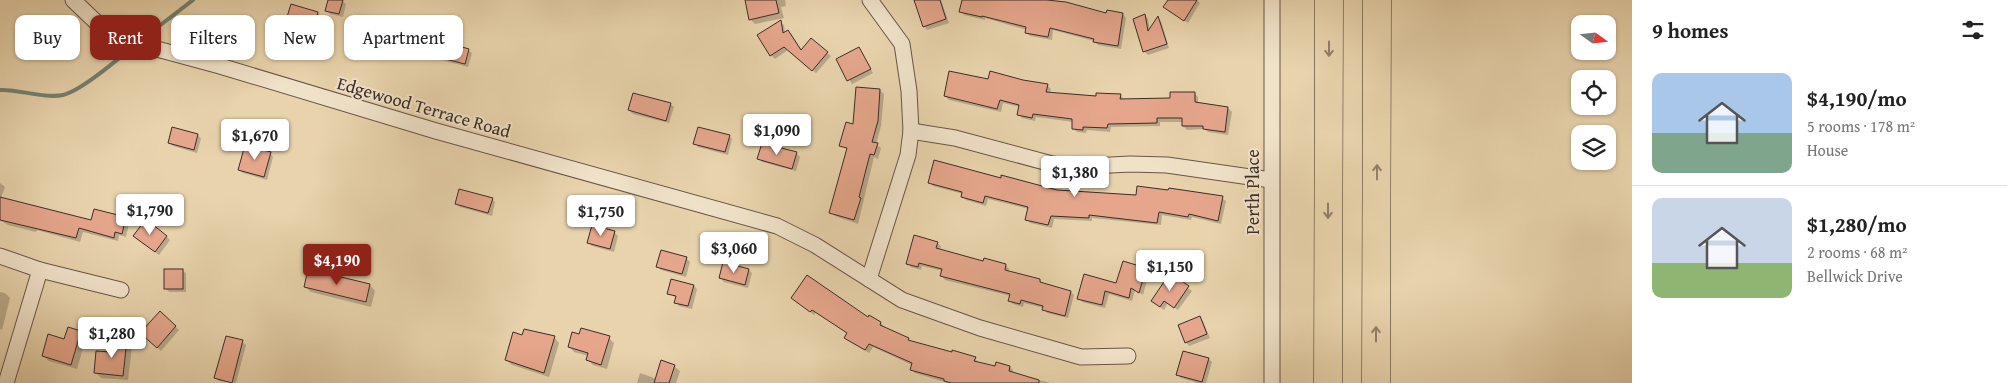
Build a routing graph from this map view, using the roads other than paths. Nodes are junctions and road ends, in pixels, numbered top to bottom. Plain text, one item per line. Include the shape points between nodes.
1 (73, 0) edge
2 (870, 0) edge
3 (1272, 0) edge
4 (1329, 0) edge
5 (1377, 0) edge
6 (911, 132) junction
7 (1271, 180) junction
8 (0, 256) edge
9 (40, 270) junction
10 (869, 279) junction
11 (121, 290) dead end
12 (1128, 356) dead end
13 (6, 383) edge
14 (1272, 383) edge
15 (1328, 383) edge
16 (1376, 383) edge

1 - 10 street, Edgewood Terrace Road via 110,31 131,42 777,226 815,245
2 - 6 street via 902,44
3 - 7 street, Perth Place
4 -> 15 highway
16 -> 5 highway
6 - 7 street via 955,138 1072,167 1166,164
6 - 10 street via 908,155
7 - 14 street, Perth Place
8 - 9 street
9 - 11 street
9 - 13 street
10 - 12 street, Edgewood Terrace Road via 902,300 980,328 1081,357

